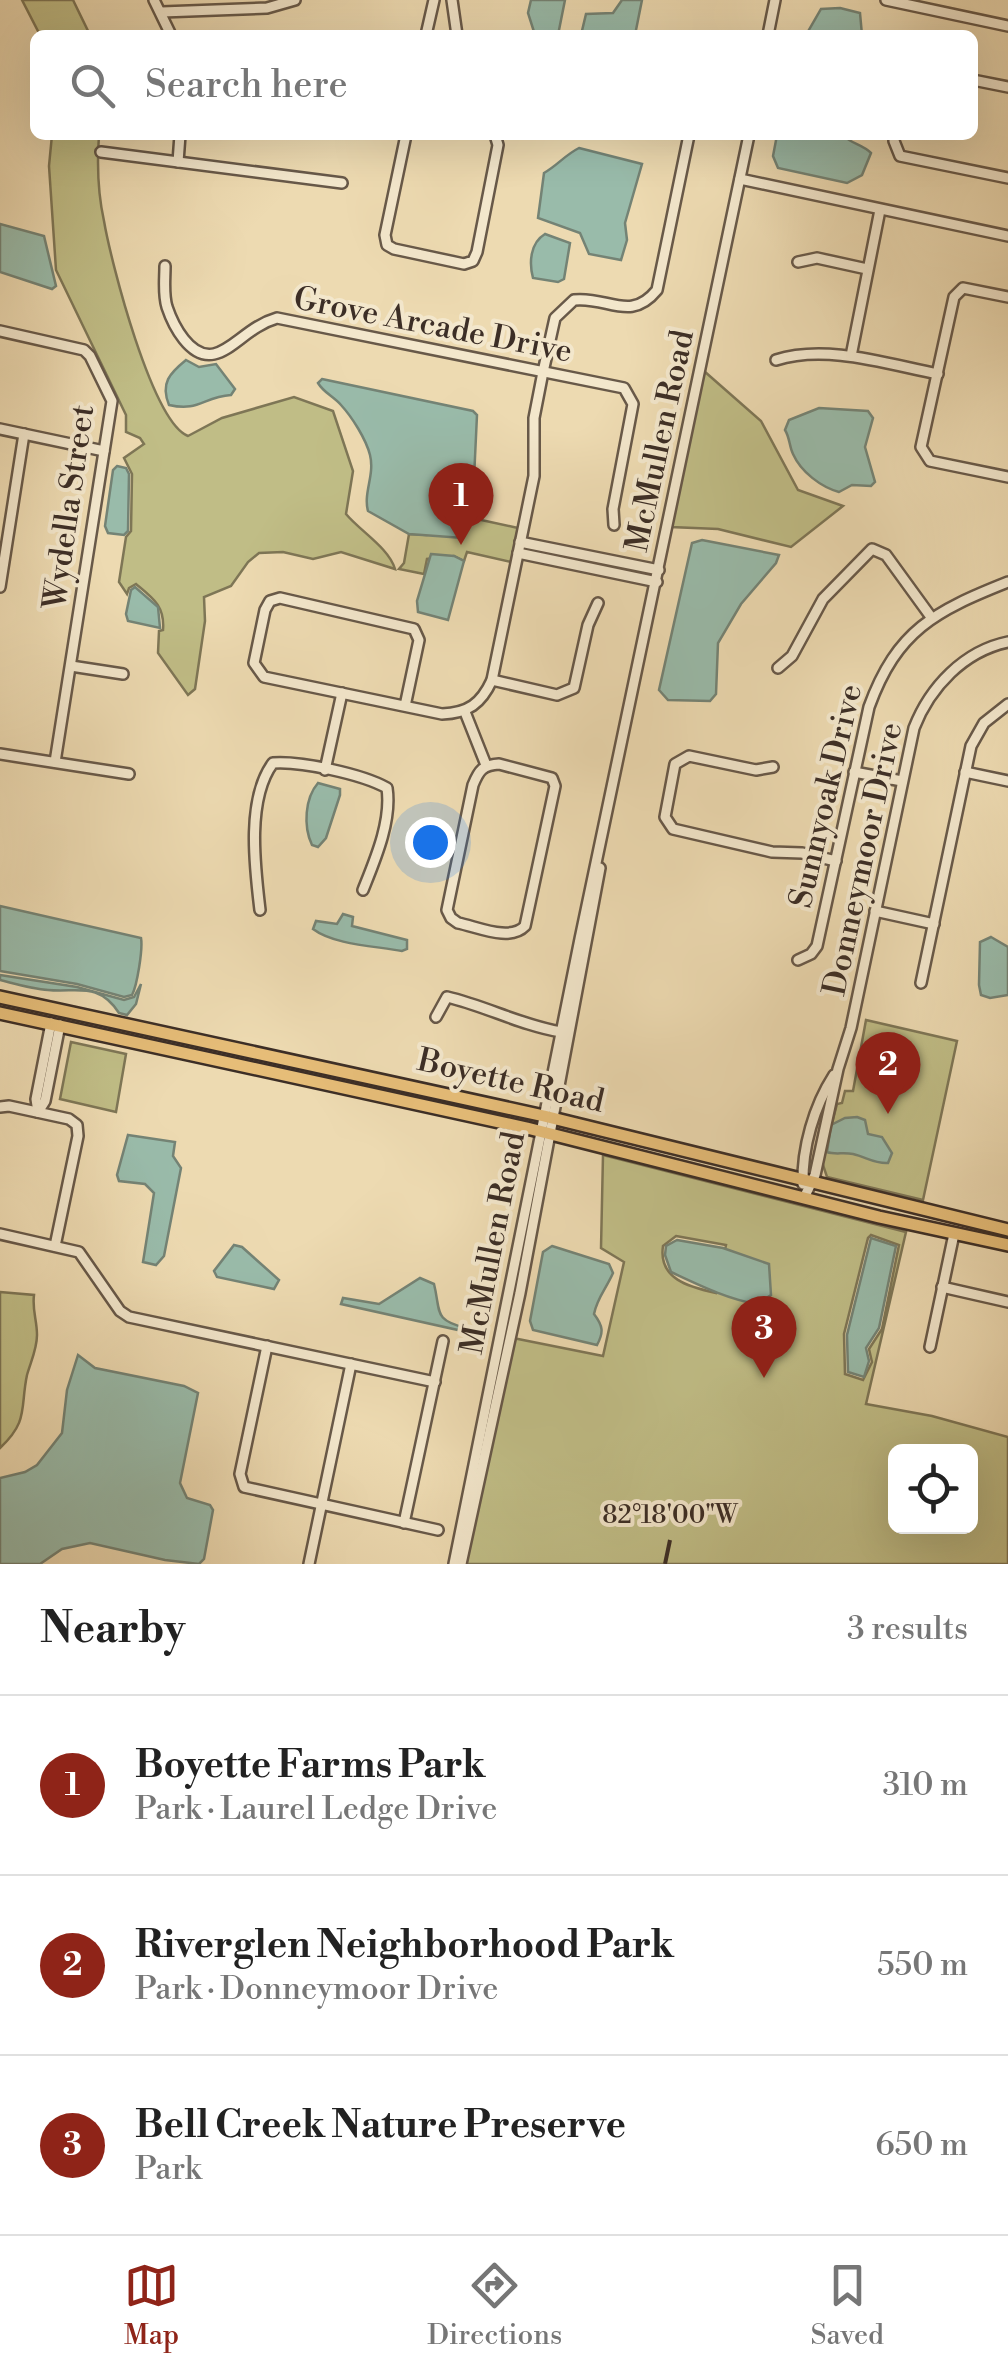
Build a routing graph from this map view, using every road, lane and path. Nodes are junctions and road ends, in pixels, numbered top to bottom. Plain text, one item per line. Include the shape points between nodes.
1 (154, 0) edge
2 (295, 0) edge
3 (434, 0) edge
4 (452, 0) edge
5 (775, 0) edge
6 (886, 0) edge
7 (162, 12) junction
8 (1008, 26) edge
9 (169, 30) edge
10 (427, 30) edge
11 (455, 30) edge
12 (769, 30) edge
13 (978, 81) edge
14 (1008, 88) edge
15 (180, 140) edge
16 (405, 140) edge
17 (496, 140) edge
18 (688, 140) edge
19 (748, 140) edge
20 (894, 140) edge
21 (102, 152) dead end
22 (178, 162) junction
23 (1008, 178) edge
24 (740, 179) junction
25 (342, 184) dead end
26 (880, 210) junction
27 (1008, 236) edge
28 (798, 262) dead end
29 (165, 266) dead end
30 (867, 269) junction
31 (1008, 297) edge
32 (0, 331) edge
33 (850, 356) junction
34 (776, 360) dead end
35 (543, 372) junction
36 (938, 374) junction
37 (0, 430) edge
38 (24, 434) junction
39 (104, 452) junction
40 (1008, 477) edge
41 (614, 525) dead end
42 (520, 542) junction
43 (518, 553) junction
44 (659, 570) junction
45 (657, 582) junction
46 (1008, 582) edge
47 (0, 588) edge
48 (598, 603) dead end
49 (932, 617) junction
50 (1008, 642) edge
51 (71, 666) junction
52 (778, 668) dead end
53 (123, 674) dead end
54 (492, 680) junction
55 (342, 693) junction
56 (1008, 704) edge
57 (405, 706) junction
58 (465, 712) junction
59 (0, 754) edge
60 (55, 762) junction
61 (486, 765) junction
62 (772, 768) dead end
63 (325, 770) junction
64 (854, 772) junction
65 (965, 772) junction
66 (129, 774) dead end
67 (902, 781) junction
68 (1008, 781) edge
69 (836, 861) junction
70 (594, 885) junction
71 (363, 890) dead end
72 (260, 910) dead end
73 (875, 911) junction
74 (934, 924) junction
75 (798, 960) dead end
76 (921, 983) dead end
77 (0, 998) edge
78 (0, 1013) edge
79 (436, 1017) dead end
80 (55, 1024) junction
81 (146, 1028) junction
82 (561, 1032) junction
83 (286, 1058) junction
84 (303, 1078) junction
85 (386, 1081) junction
86 (0, 1107) edge
87 (38, 1112) junction
88 (548, 1118) junction
89 (545, 1132) junction
90 (807, 1183) junction
91 (804, 1198) junction
92 (1008, 1230) edge
93 (0, 1234) edge
94 (954, 1234) junction
95 (1008, 1245) edge
96 (55, 1246) junction
97 (942, 1287) junction
98 (1008, 1302) edge
99 (443, 1342) dead end
100 (267, 1346) junction
101 (930, 1347) dead end
102 (351, 1364) junction
103 (434, 1382) junction
104 (321, 1506) junction
105 (404, 1523) junction
106 (438, 1530) dead end
107 (309, 1564) edge
108 (458, 1564) edge

1 - 7 street
2 - 7 street via 267,8
3 - 10 street
4 - 11 street
5 - 12 street
6 - 8 street
7 - 9 street
13 - 14 street
15 - 22 street
16 - 17 street via 388,244 464,264 477,252
18 - 35 street via 657,290 630,308 583,299 561,309
19 - 24 street, McMullen Road
20 - 23 street via 900,156
21 - 22 street
22 - 25 street
24 - 26 street
24 - 44 street, McMullen Road
26 - 27 street
26 - 30 street
28 - 30 street via 817,258
29 - 35 street, Grove Arcade Drive via 167,308 181,335 204,354 276,318
30 - 33 street
31 - 36 street via 962,288 954,298
32 - 39 street, Wydella Street via 74,346 90,356 112,401
33 - 34 street
33 - 36 street
35 - 41 street, Grove Arcade Drive via 630,394 634,404
35 - 42 street via 534,418 534,476
36 - 40 street via 923,455
37 - 38 street
38 - 39 street
38 - 47 street
39 - 51 street, Wydella Street
42 - 43 street
42 - 44 street
43 - 45 street
43 - 54 street
44 - 45 street, McMullen Road
45 - 70 street, McMullen Road
46 - 49 street, Sunnyoak Drive
48 - 54 street via 567,694
49 - 52 street via 886,555 872,549 822,599 792,656
49 - 64 street, Sunnyoak Drive via 897,649 880,676
50 - 67 street, Donneymoor Drive via 978,653 939,685 921,710
51 - 53 street
51 - 60 street, Wydella Street
54 - 58 street
55 - 57 street
55 - 57 street via 256,671 270,601 414,629 418,640
55 - 63 street
56 - 65 street via 976,733
57 - 58 street
58 - 61 street
59 - 60 street
60 - 66 street
61 - 61 street via 542,773 555,786 525,926 510,934 458,923 447,910 473,784
62 - 69 street via 689,756 675,764 666,817 672,829
63 - 71 street via 387,788 377,855
63 - 72 street via 284,762 266,773 253,856
64 - 67 street
64 - 69 street, Sunnyoak Drive
65 - 68 street
65 - 74 street
67 - 73 street, Donneymoor Drive
69 - 75 street, Sunnyoak Drive via 817,946
70 - 82 street, McMullen Road
70 - 88 street, McMullen Road
73 - 74 street
73 - 90 street, Donneymoor Drive via 852,1028
74 - 76 street
77 - 81 main road, Boyette Road
78 - 80 main road, Boyette Road
79 - 82 street via 446,997
80 - 81 main road
80 - 84 main road, Boyette Road
80 - 87 street
81 - 83 main road, Boyette Road
82 - 88 street, McMullen Road
83 - 84 main road
83 - 85 main road, Boyette Road
84 - 85 main road via 314,1073
84 - 89 main road, Boyette Road
85 - 88 main road, Boyette Road
86 - 87 street
87 - 96 street via 69,1118 78,1130
88 - 89 street, McMullen Road
88 - 90 main road, Boyette Road
89 - 91 main road, Boyette Road
89 - 108 street, McMullen Road
90 - 91 street, Donneymoor Drive
90 - 92 main road, Boyette Road
91 - 94 main road, Boyette Road
93 - 96 street
94 - 95 main road, Boyette Road
94 - 97 street
96 - 100 street via 82,1254 126,1316
97 - 98 street
97 - 101 street
99 - 103 street
100 - 102 street
100 - 104 street via 241,1481 250,1490
102 - 103 street
102 - 104 street
103 - 105 street
104 - 105 street
104 - 107 street
105 - 106 street

